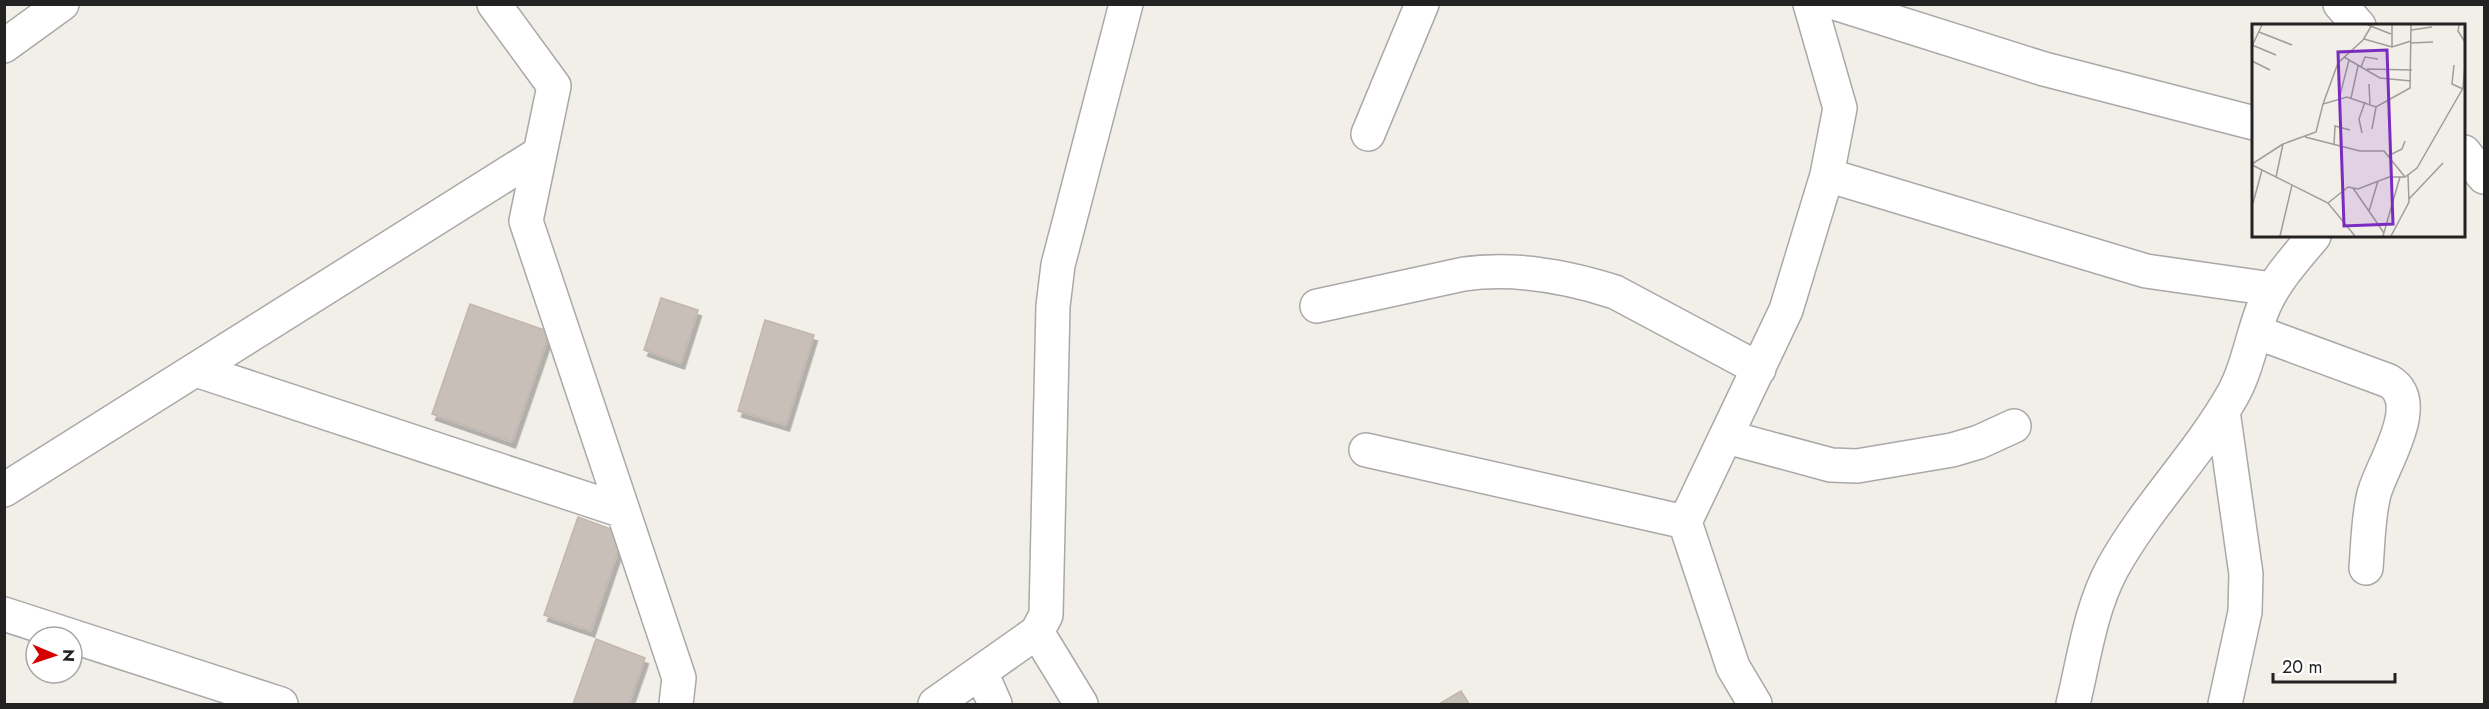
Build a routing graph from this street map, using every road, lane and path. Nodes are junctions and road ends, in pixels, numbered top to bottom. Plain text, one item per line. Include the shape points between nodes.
1 (62, 4) edge
2 (495, 4) edge
3 (1126, 4) edge
4 (1422, 4) edge
5 (1810, 4) edge
6 (1838, 4) edge
7 (2340, 4) edge
8 (2357, 24) edge
9 (4, 46) edge
10 (2252, 123) edge
11 (1368, 134) dead end
12 (540, 153) junction
13 (2465, 154) edge
14 (1827, 175) junction
15 (2484, 177) edge
16 (2313, 237) edge
17 (2272, 289) junction
18 (1317, 306) dead end
19 (2256, 332) junction
20 (1759, 369) junction
21 (196, 370) junction
22 (2223, 411) junction
23 (2014, 426) dead end
24 (1727, 437) junction
25 (1366, 450) dead end
26 (4, 490) edge
27 (623, 511) junction
28 (1685, 522) junction
29 (2366, 568) dead end
30 (4, 614) edge
31 (1037, 632) junction
32 (981, 672) junction
33 (281, 705) edge
34 (676, 705) edge
35 (935, 705) edge
36 (995, 705) edge
37 (1081, 705) edge
38 (1755, 705) edge
39 (2073, 705) edge
40 (2224, 705) edge

1 - 9 street
2 - 12 street via 554,86
3 - 31 street via 1058,265 1053,306 1046,615
4 - 11 street
5 - 14 street via 1840,108
6 - 10 street via 2044,69
7 - 8 street
12 - 21 street
12 - 27 street via 526,221
13 - 15 street
14 - 17 street via 2146,271
14 - 20 street via 1786,310
16 - 17 street
17 - 19 street
18 - 20 street via 1464,274 1515,272 1615,292
19 - 22 street via 2241,380
19 - 29 street via 2399,387 2404,398 2404,416 2373,497
20 - 24 street
21 - 26 street
21 - 27 street
22 - 39 street via 2112,570 2099,598
22 - 40 street via 2247,574 2245,612
23 - 24 street via 1952,450 1857,466 1831,465
24 - 28 street
25 - 28 street
27 - 34 street via 679,678
28 - 38 street via 1733,667
30 - 33 street
31 - 32 street
31 - 37 street
32 - 35 street
32 - 36 street

